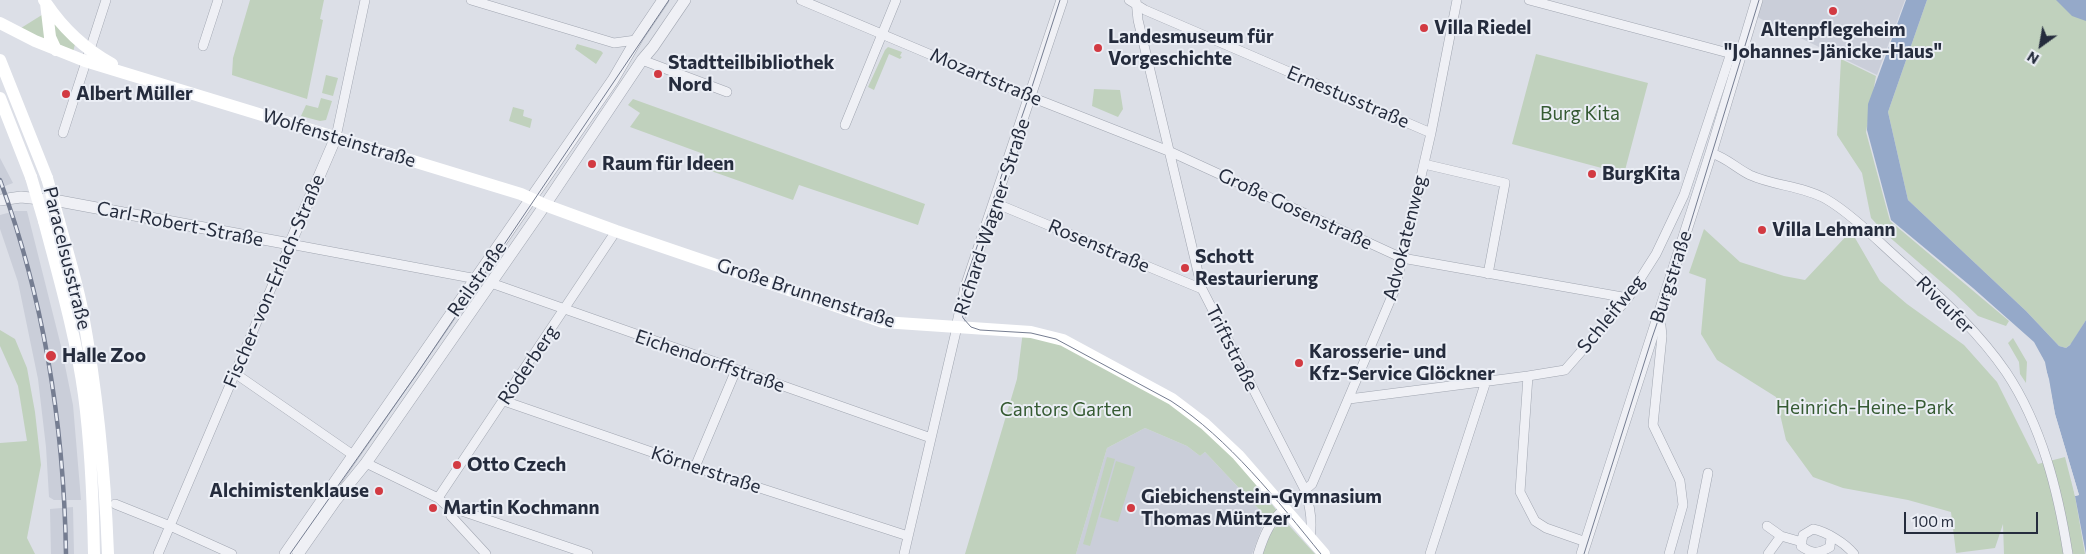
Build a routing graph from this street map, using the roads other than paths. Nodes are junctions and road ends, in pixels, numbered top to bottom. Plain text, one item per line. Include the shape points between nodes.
1 (106, 0) edge
2 (218, 0) edge
3 (365, 0) edge
4 (471, 0) edge
5 (663, 0) edge
6 (685, 0) edge
7 (801, 0) edge
8 (896, 0) edge
9 (1062, 0) edge
10 (1457, 0) edge
11 (1529, 0) edge
12 (1757, 0) edge
13 (45, 2) edge
14 (1134, 2) edge
15 (0, 23) edge
16 (883, 34) junction
17 (636, 40) junction
18 (614, 43) junction
19 (203, 46) dead end
20 (56, 50) junction
21 (1736, 55) junction
22 (87, 56) junction
23 (624, 59) junction
24 (0, 60) edge
25 (642, 60) junction
26 (726, 92) dead end
27 (1031, 97) junction
28 (0, 98) edge
29 (845, 125) dead end
30 (64, 133) dead end
31 (1431, 133) junction
32 (336, 137) junction
33 (1171, 152) junction
34 (1711, 153) junction
35 (1424, 164) junction
36 (532, 198) junction
37 (0, 200) edge
38 (995, 202) junction
39 (545, 205) junction
40 (616, 230) junction
41 (290, 244) junction
42 (1402, 258) junction
43 (1488, 274) junction
44 (477, 279) junction
45 (491, 283) junction
46 (1202, 289) junction
47 (1628, 298) junction
48 (565, 309) junction
49 (1656, 322) junction
50 (957, 327) junction
51 (736, 370) junction
52 (236, 374) junction
53 (1528, 376) junction
54 (1486, 381) junction
55 (1349, 399) junction
56 (504, 401) junction
57 (931, 438) junction
58 (353, 455) junction
59 (366, 464) junction
60 (695, 468) junction
61 (1708, 474) dead end
62 (1304, 490) junction
63 (438, 498) junction
64 (109, 503) junction
65 (448, 506) junction
66 (1285, 508) junction
67 (170, 526) junction
68 (1766, 526) dead end
69 (908, 536) junction
70 (1781, 536) junction
71 (1310, 537) junction
72 (1831, 537) junction
73 (1586, 542) junction
74 (1802, 542) junction
75 (1815, 553) edge
76 (94, 554) edge
77 (108, 554) edge
78 (158, 554) edge
79 (232, 554) edge
80 (285, 554) edge
81 (298, 554) edge
82 (486, 554) edge
83 (588, 554) edge
84 (904, 554) edge
85 (1258, 554) edge
86 (1324, 554) edge
87 (1430, 554) edge
88 (1582, 554) edge
89 (1669, 554) edge
90 (1692, 554) edge
91 (1768, 554) edge
92 (1854, 554) edge
93 (2068, 554) edge

1 - 22 street
2 - 19 street
3 - 32 street, Fischer-von-Erlach-Straße
4 - 18 street
5 - 17 street, Reilstraße
6 - 25 street, Reilstraße
7 - 16 street, Mozartstraße
8 - 16 street
9 - 27 street, Richard-Wagner-Straße
10 - 31 street, Advokatenweg
11 - 21 street
12 - 21 street, Burgstraße
13 - 20 main road, Wolfensteinstraße via 50,37
13 - 22 main road, Wolfensteinstraße
14 - 31 street, Ernestusstraße
14 - 33 street, Triftstraße
15 - 20 main road, Wolfensteinstraße
16 - 27 street, Mozartstraße
16 - 29 street
17 - 18 street
17 - 23 street, Reilstraße
18 - 23 street
20 - 22 main road, Wolfensteinstraße
21 - 34 street, Burgstraße
21 - 47 street, Schleifweg via 1684,195 1656,254
22 - 30 street
22 - 32 main road, Wolfensteinstraße via 132,75
23 - 36 street, Reilstraße
24 - 64 main road, Paracelsusstraße, bridge via 47,178 81,307 94,378
25 - 26 street
25 - 39 street, Reilstraße
27 - 33 street, Mozartstraße
27 - 38 street, Richard-Wagner-Straße
28 - 76 main road, Paracelsusstraße, bridge via 44,221 68,312 84,395
31 - 35 street, Advokatenweg
32 - 36 main road, Wolfensteinstraße
32 - 41 street, Fischer-von-Erlach-Straße
33 - 42 street, Große Gosenstraße
33 - 46 street, Triftstraße
34 - 49 street, Burgstraße
34 - 93 street, Riveufer via 1724,157 1752,176 1816,195 1834,204 1965,322 1994,356 2022,399 2044,448
35 - 42 street, Advokatenweg
35 - 43 street via 1505,183
36 - 39 main road, Wolfensteinstraße
36 - 44 street, Reilstraße
37 - 41 street, Carl-Robert-Straße via 22,197 60,202
38 - 46 street, Rosenstraße
38 - 50 street, Richard-Wagner-Straße via 963,296
39 - 40 main road, Große Brunnenstraße
39 - 45 street, Reilstraße
40 - 48 street, Röderberg
40 - 50 main road, Große Brunnenstraße via 883,322
41 - 44 street, Carl-Robert-Straße
41 - 52 street, Fischer-von-Erlach-Straße
42 - 43 street, Große Gosenstraße
42 - 55 street, Advokatenweg via 1395,289
43 - 47 street, Große Gosenstraße
44 - 58 street, Reilstraße
45 - 48 street, Eichendorffstraße
45 - 59 street, Reilstraße
46 - 62 street, Triftstraße
47 - 53 street, Schleifweg via 1565,370
48 - 51 street, Eichendorffstraße
48 - 56 street, Röderberg
49 - 73 street, Burgstraße
49 - 89 street via 1662,326 1662,336 1653,425 1680,481 1683,505
50 - 57 street, Richard-Wagner-Straße
50 - 66 main road, Große Brunnenstraße via 1056,336 1172,399 1222,438
51 - 57 street, Eichendorffstraße
51 - 60 street
52 - 58 street
52 - 67 street, Fischer-von-Erlach-Straße
53 - 54 street, Schleifweg
53 - 73 street via 1520,492 1535,520 1546,528
54 - 55 street, Schleifweg
54 - 87 street
55 - 62 street, Advokatenweg via 1312,484
56 - 60 street, Körnerstraße
56 - 63 street, Röderberg
57 - 69 street, Richard-Wagner-Straße
58 - 80 street, Reilstraße
59 - 63 street
59 - 81 street, Reilstraße
60 - 69 street, Körnerstraße
61 - 90 street
62 - 71 street, Triftstraße via 1312,524
63 - 65 street
64 - 67 street
64 - 77 main road, Paracelsusstraße
65 - 82 street via 451,516
65 - 83 street
66 - 71 main road, Große Brunnenstraße
66 - 85 street via 1273,519
67 - 78 street, Fischer-von-Erlach-Straße
67 - 79 street
68 - 70 street
69 - 84 street, Richard-Wagner-Straße
70 - 74 street
70 - 91 street
71 - 86 main road, Große Brunnenstraße
72 - 74 street via 1813,530 1803,535
72 - 75 street via 1830,547
72 - 92 street via 1848,546
73 - 88 street, Burgstraße
74 - 75 street via 1801,546

